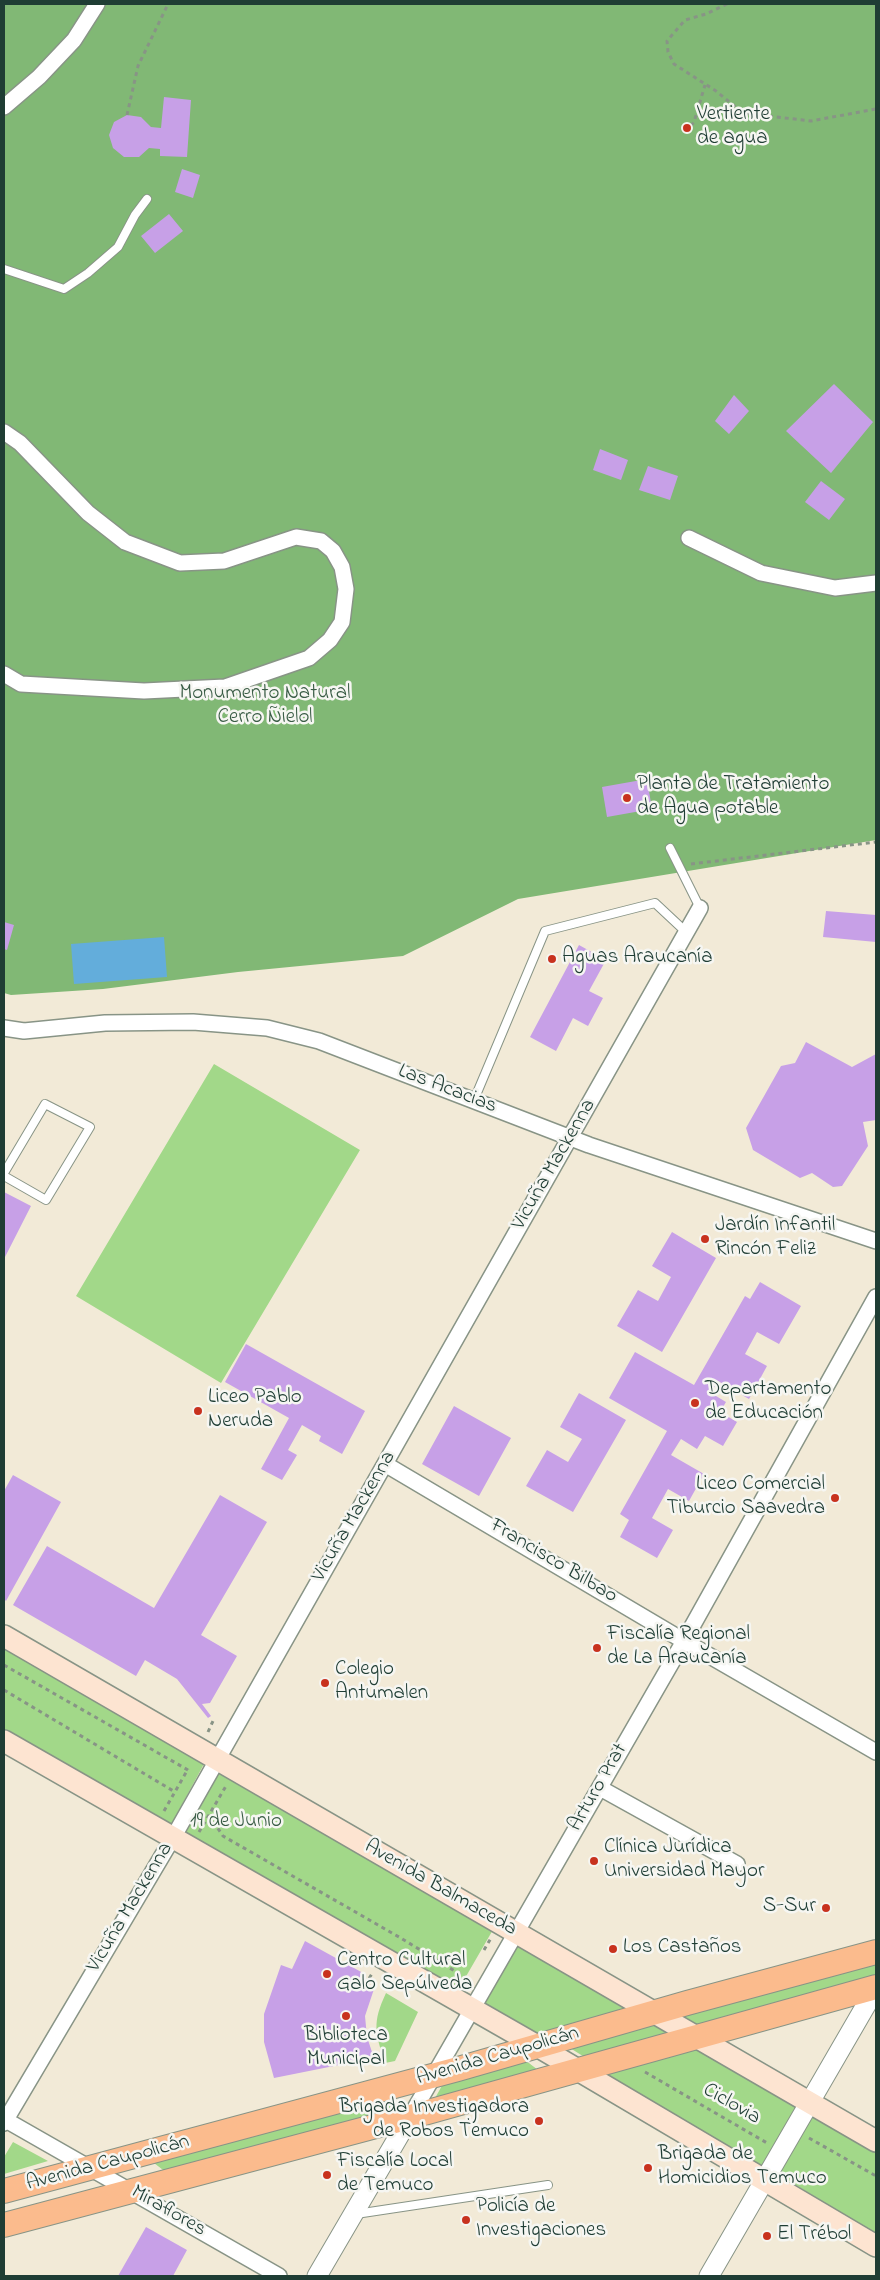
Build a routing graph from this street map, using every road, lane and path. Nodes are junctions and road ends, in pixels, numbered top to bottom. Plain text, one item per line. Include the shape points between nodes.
1 (97, 4) edge
2 (168, 4) edge
3 (727, 4) edge
4 (705, 85) junction
5 (4, 107) edge
6 (876, 109) edge
7 (127, 115) dead end
8 (686, 132) dead end
9 (147, 198) dead end
10 (4, 269) edge
11 (4, 432) edge
12 (689, 538) dead end
13 (876, 583) edge
14 (4, 674) edge
15 (876, 842) edge
16 (670, 848) dead end
17 (678, 865) junction
18 (700, 908) joint
19 (686, 932) junction
20 (4, 1028) edge
21 (474, 1100) junction
22 (570, 1138) junction
23 (4, 1174) edge
24 (876, 1241) edge
25 (876, 1297) edge
26 (385, 1464) junction
27 (4, 1636) edge
28 (684, 1641) junction
29 (4, 1665) edge
30 (4, 1690) edge
31 (4, 1741) edge
32 (876, 1752) edge
33 (226, 1765) junction
34 (188, 1770) dead end
35 (600, 1788) junction
36 (209, 1814) junction
37 (160, 1818) dead end
38 (173, 1838) junction
39 (196, 1839) dead end
40 (737, 1864) dead end
41 (516, 1933) junction
42 (876, 1952) edge
43 (468, 1979) dead end
44 (876, 1987) edge
45 (472, 2009) junction
46 (656, 2012) junction
47 (376, 2036) dead end
48 (367, 2037) dead end
49 (700, 2037) junction
50 (539, 2047) junction
51 (575, 2070) junction
52 (642, 2071) dead end
53 (434, 2075) junction
54 (810, 2102) junction
55 (410, 2117) junction
56 (4, 2121) edge
57 (804, 2135) dead end
58 (876, 2141) edge
59 (781, 2151) junction
60 (91, 2168) junction
61 (876, 2176) edge
62 (764, 2180) junction
63 (548, 2185) dead end
64 (133, 2191) junction
65 (4, 2192) edge
66 (354, 2214) junction
67 (4, 2225) edge
68 (876, 2246) edge
69 (279, 2276) edge
70 (318, 2276) edge
71 (709, 2276) edge

1 - 5 street via 74,40 39,77
2 - 7 path via 138,66
3 - 4 path via 686,20 668,41 668,52 674,64
4 - 6 path via 743,113 776,118 811,121
4 - 8 path via 694,122
9 - 10 lane via 134,215 118,247 64,289
11 - 14 street via 39,460 88,513 125,542 180,563 224,560 296,537 321,541 333,551 342,566 346,589 342,622 330,640 309,658 225,686 144,692 21,684
12 - 13 street via 760,573 835,588
15 - 17 path
16 - 17 lane
17 - 18 lane
18 - 19 street, Vicuña Mackenna
19 - 21 lane via 655,903 545,931
19 - 22 street, Vicuña Mackenna
20 - 21 street, Las Acacias via 24,1030 192,1022 267,1028 318,1041
21 - 22 street, Las Acacias
22 - 24 street, Las Acacias
22 - 26 street, Vicuña Mackenna
23 - 23 lane via 46,1200 90,1127 45,1104
25 - 28 street, Arturo Prat
26 - 28 street, Francisco Bilbao
26 - 33 street, Vicuña Mackenna
27 - 33 main road, Avenida Balmaceda
28 - 32 street, Francisco Bilbao
28 - 35 street, Arturo Prat
29 - 34 path
30 - 37 path via 175,1792
31 - 38 main road
33 - 36 path
33 - 38 street, Vicuña Mackenna
33 - 41 main road, Avenida Balmaceda
35 - 40 street
35 - 41 street, Arturo Prat
36 - 39 path
36 - 43 path via 223,1836
38 - 45 main road
38 - 56 street, Vicuña Mackenna
41 - 45 street, Arturo Prat
41 - 46 main road, Avenida Balmaceda
42 - 46 main road, Avenida Caupolicán
44 - 49 main road, Avenida Caupolicán
44 - 54 street
45 - 50 main road
45 - 53 street, Arturo Prat
46 - 49 main road, Avenida Balmaceda
46 - 50 main road, Avenida Caupolicán
47 - 48 path
49 - 51 main road, Avenida Caupolicán
49 - 54 main road, Avenida Balmaceda
50 - 51 main road
50 - 53 main road, Avenida Caupolicán
51 - 55 main road, Avenida Caupolicán
51 - 62 main road
52 - 59 path, Ciclovia
53 - 55 street, Arturo Prat
53 - 60 main road, Avenida Caupolicán
54 - 58 main road, Avenida Balmaceda
54 - 59 street
55 - 64 main road, Avenida Caupolicán
55 - 66 street, Arturo Prat
56 - 60 street, Miraflores
57 - 61 path
59 - 62 street
60 - 64 street, Miraflores
60 - 65 main road, Avenida Caupolicán
62 - 68 main road
62 - 71 street
63 - 66 lane
64 - 67 main road, Avenida Caupolicán
64 - 69 street, Miraflores
66 - 70 street, Arturo Prat

